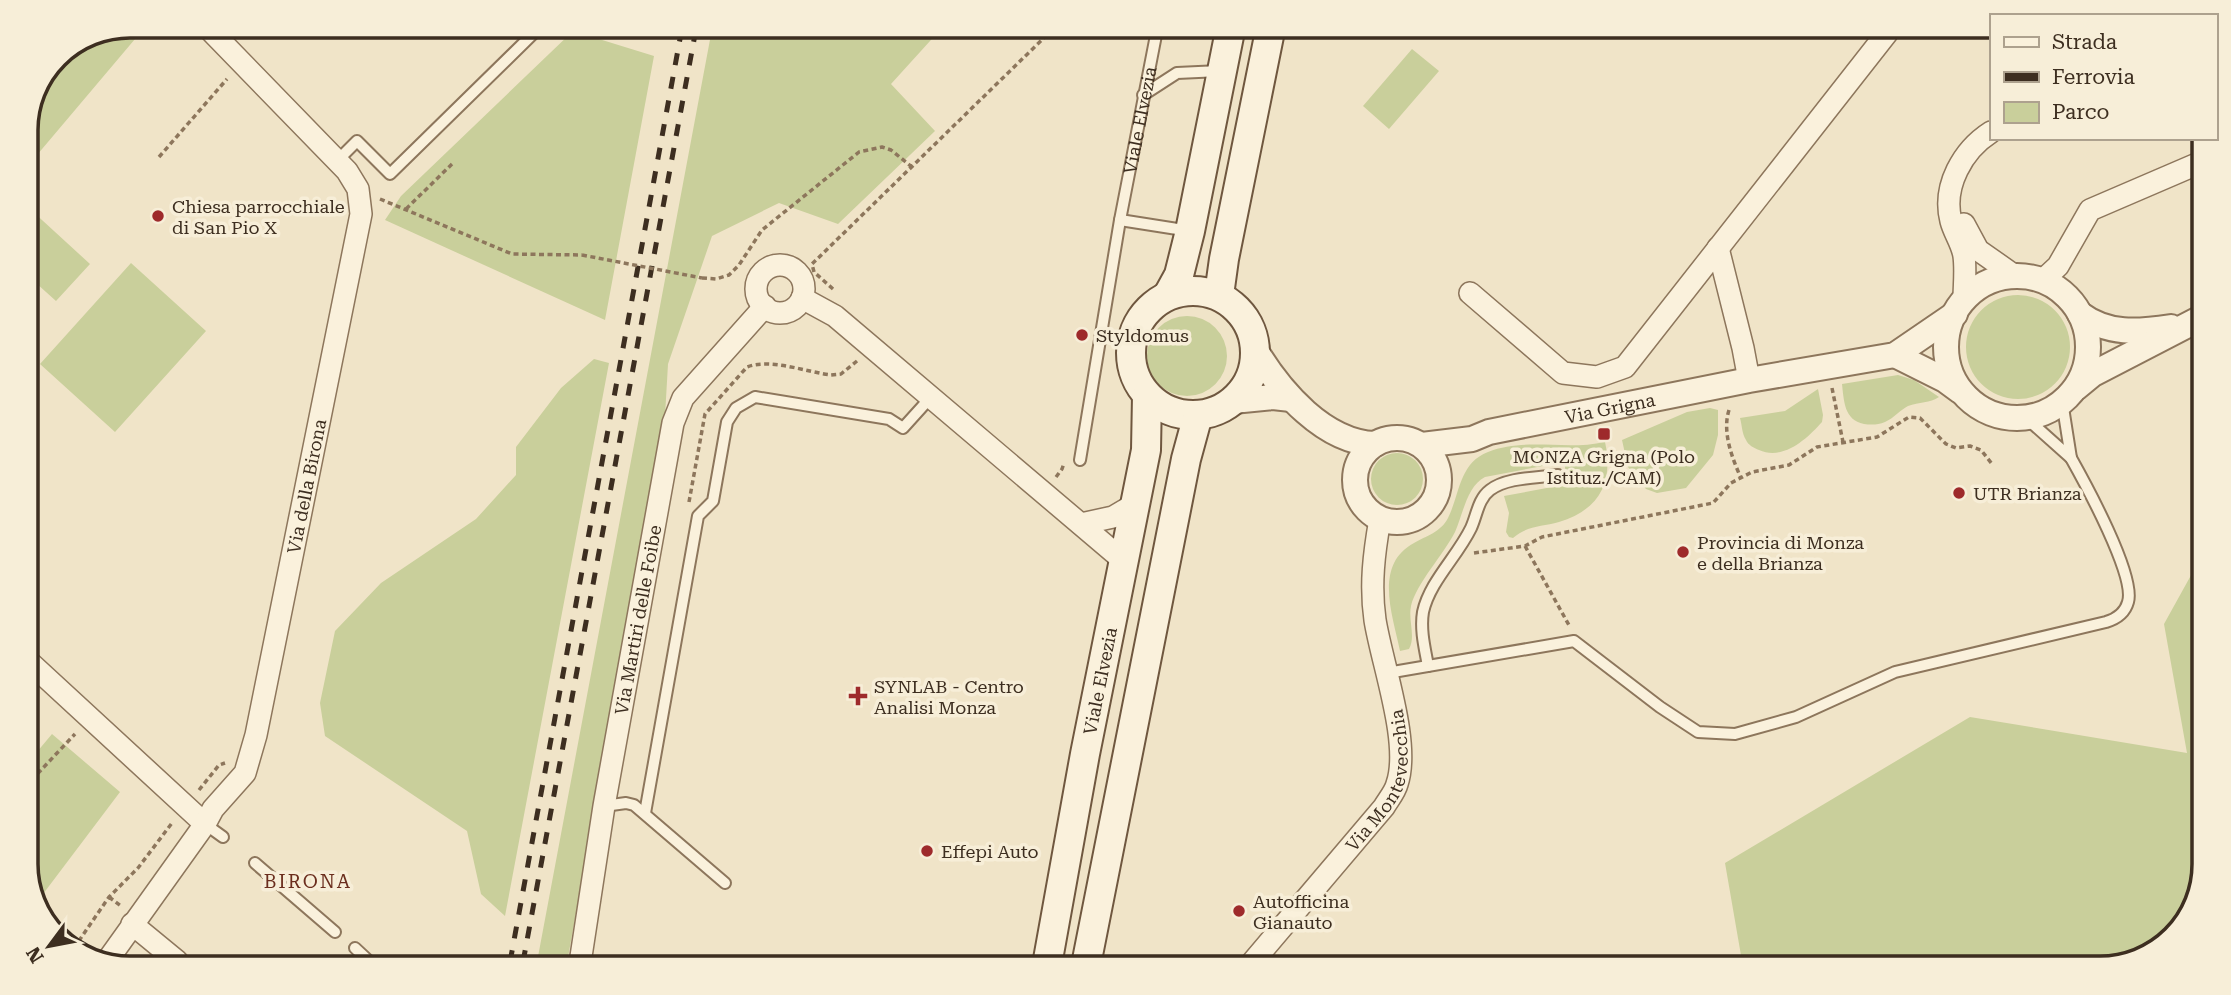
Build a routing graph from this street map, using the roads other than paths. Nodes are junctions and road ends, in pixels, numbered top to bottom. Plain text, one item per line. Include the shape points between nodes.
1 (218, 38) edge
2 (529, 38) edge
3 (1155, 38) edge
4 (1228, 38) edge
5 (1269, 38) edge
6 (1883, 38) edge
7 (1220, 71) junction
8 (1143, 95) junction
9 (1990, 133) edge
10 (337, 161) junction
11 (2192, 166) edge
12 (1952, 189) junction
13 (1120, 220) junction
14 (1190, 231) junction
15 (1718, 248) junction
16 (2027, 278) junction
17 (1470, 293) dead end
18 (1168, 295) junction
19 (1230, 295) junction
20 (802, 298) junction
21 (765, 306) junction
22 (1959, 307) junction
23 (2080, 314) junction
24 (2192, 320) edge
25 (2192, 322) edge
26 (1259, 344) junction
27 (1895, 355) junction
28 (1749, 380) junction
29 (1147, 396) junction
30 (932, 397) junction
31 (2066, 397) junction
32 (1969, 398) junction
33 (1291, 399) junction
34 (1233, 401) junction
35 (1198, 415) junction
36 (2025, 417) junction
37 (1338, 436) junction
38 (1472, 439) junction
39 (1375, 444) junction
40 (1422, 445) junction
41 (2071, 458) junction
42 (1080, 460) dead end
43 (1438, 470) junction
44 (1355, 473) junction
45 (1558, 475) dead end
46 (1135, 504) junction
47 (1380, 519) junction
48 (1081, 524) junction
49 (1124, 561) junction
50 (1428, 666) junction
51 (39, 671) edge
52 (1387, 673) junction
53 (604, 806) junction
54 (645, 813) junction
55 (214, 830) junction
56 (255, 863) dead end
57 (725, 883) dead end
58 (132, 924) junction
59 (335, 932) dead end
60 (355, 948) dead end
61 (111, 955) edge
62 (171, 956) edge
63 (364, 956) edge
64 (581, 956) edge
65 (1048, 956) edge
66 (1088, 956) edge
67 (1258, 956) edge

1 - 10 street, Via della Birona
2 - 10 lane via 390,174 357,141
3 - 8 lane, Viale Elvezia
4 - 7 main road, Viale Elvezia
5 - 19 main road via 1224,259
6 - 15 street
7 - 8 lane via 1177,74
7 - 14 main road, Viale Elvezia
8 - 13 lane, Viale Elvezia
9 - 12 street via 1962,161
10 - 55 street, Via della Birona via 358,189 360,214 256,735 245,773 213,809
11 - 16 street via 2090,210 2058,266 2044,279
12 - 16 street via 1973,242 1985,256
12 - 22 street via 1950,216 1964,258
13 - 14 lane
13 - 42 lane, Viale Elvezia
14 - 18 main road, Viale Elvezia via 1179,275
15 - 17 street via 1625,367 1597,377 1563,373
15 - 28 street
16 - 22 street via 1989,282
16 - 23 street via 2061,292
18 - 19 main road via 1202,290
18 - 29 main road, Viale Elvezia via 1151,306 1132,340 1130,360
19 - 26 main road
20 - 21 street via 796,307 782,313
20 - 21 street via 804,285 796,271 774,266 758,282 758,297
20 - 30 street via 835,316
21 - 53 street, Via Martiri delle Foibe via 683,398 673,424
22 - 27 street, Via Grigna
22 - 32 street via 1948,334 1948,359
23 - 24 street via 2129,332
23 - 31 street via 2087,355 2081,376
25 - 31 street via 2093,374
26 - 33 street via 1278,385
26 - 34 main road via 1254,370
27 - 28 street, Via Grigna
27 - 32 street via 1945,380
28 - 38 street, Via Grigna
29 - 35 main road via 1180,414
29 - 46 main road, Viale Elvezia via 1146,450
30 - 48 street
30 - 54 lane via 903,428 890,419 755,397 736,408 727,422 712,500 698,516
31 - 36 street via 2045,412
31 - 41 lane
32 - 36 street via 1998,415
33 - 34 street
33 - 37 street
34 - 35 main road
35 - 66 main road via 1180,485
36 - 41 lane
37 - 39 street
37 - 44 street
38 - 40 street, Via Grigna
38 - 43 street, Via Grigna
39 - 40 street via 1399,438
39 - 44 street
40 - 43 street
41 - 50 lane via 2112,542 2129,592 2123,612 2106,622 1895,672 1796,717 1735,734 1698,732 1574,641
43 - 47 street via 1440,483 1429,508 1407,522
44 - 47 street via 1360,500
45 - 50 lane via 1500,484 1481,499 1471,527 1423,611
46 - 48 street via 1113,517
46 - 49 main road, Viale Elvezia
47 - 52 street, Via Montevecchia via 1371,581
48 - 49 street
49 - 65 main road, Viale Elvezia
50 - 52 lane
51 - 55 street
52 - 67 street, Via Montevecchia via 1400,756 1398,784 1384,807
53 - 54 lane via 626,803
53 - 64 street, Via Martiri delle Foibe
54 - 57 lane
55 - 58 street, Via della Birona
56 - 59 lane
58 - 61 street, Via della Birona
58 - 62 street
60 - 63 lane

